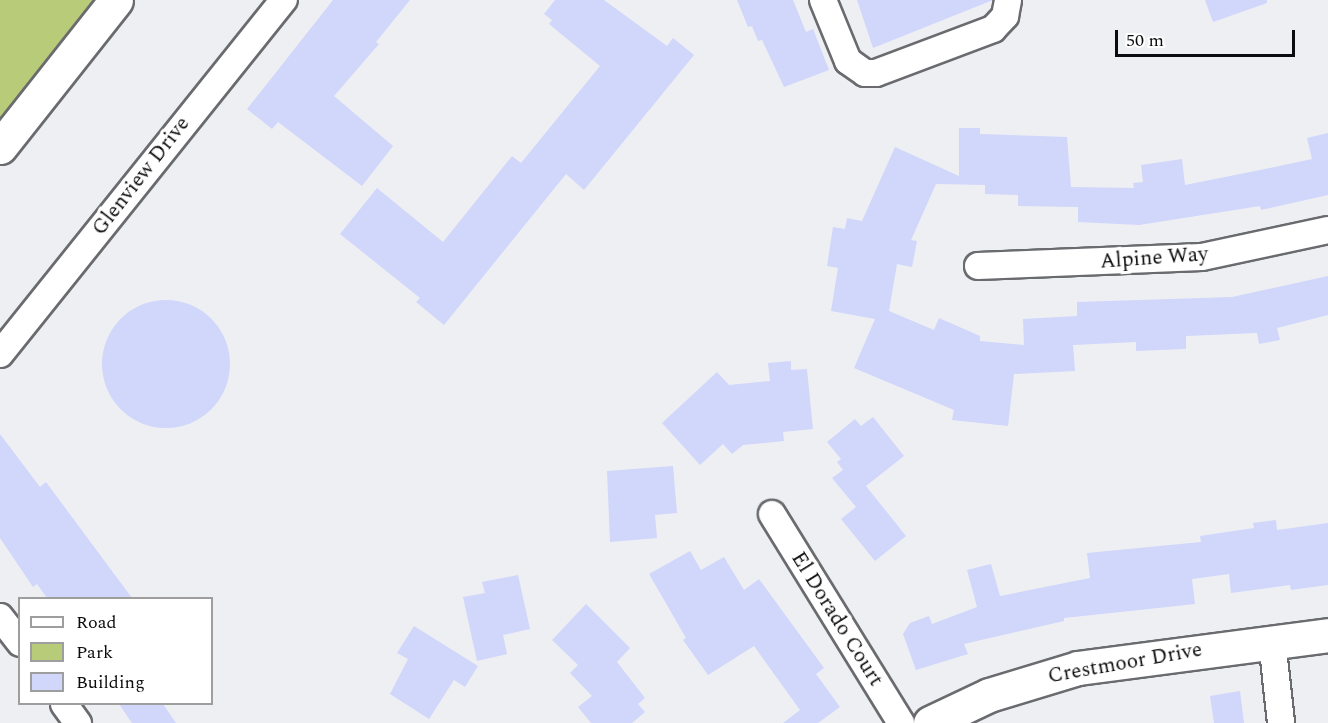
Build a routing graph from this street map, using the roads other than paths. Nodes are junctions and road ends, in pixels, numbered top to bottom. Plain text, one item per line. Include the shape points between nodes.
1 (116, 0) edge
2 (284, 0) edge
3 (823, 0) edge
4 (1008, 0) edge
5 (0, 147) edge
6 (1328, 230) edge
7 (978, 266) dead end
8 (0, 354) edge
9 (772, 514) dead end
10 (0, 617) edge
11 (1328, 635) edge
12 (18, 640) edge
13 (1272, 641) junction
14 (65, 705) edge
15 (78, 723) edge
16 (902, 723) edge
17 (930, 723) edge
18 (1281, 723) edge

1 - 5 street
2 - 8 street, Glenview Drive
3 - 4 street via 848,61 866,73 876,73 993,29 1005,16
6 - 7 street, Alpine Way via 1202,256
9 - 16 street, El Dorado Court
10 - 12 street
11 - 13 street, Crestmoor Drive
13 - 17 street, Crestmoor Drive via 1078,668 989,695
13 - 18 street
14 - 15 street

